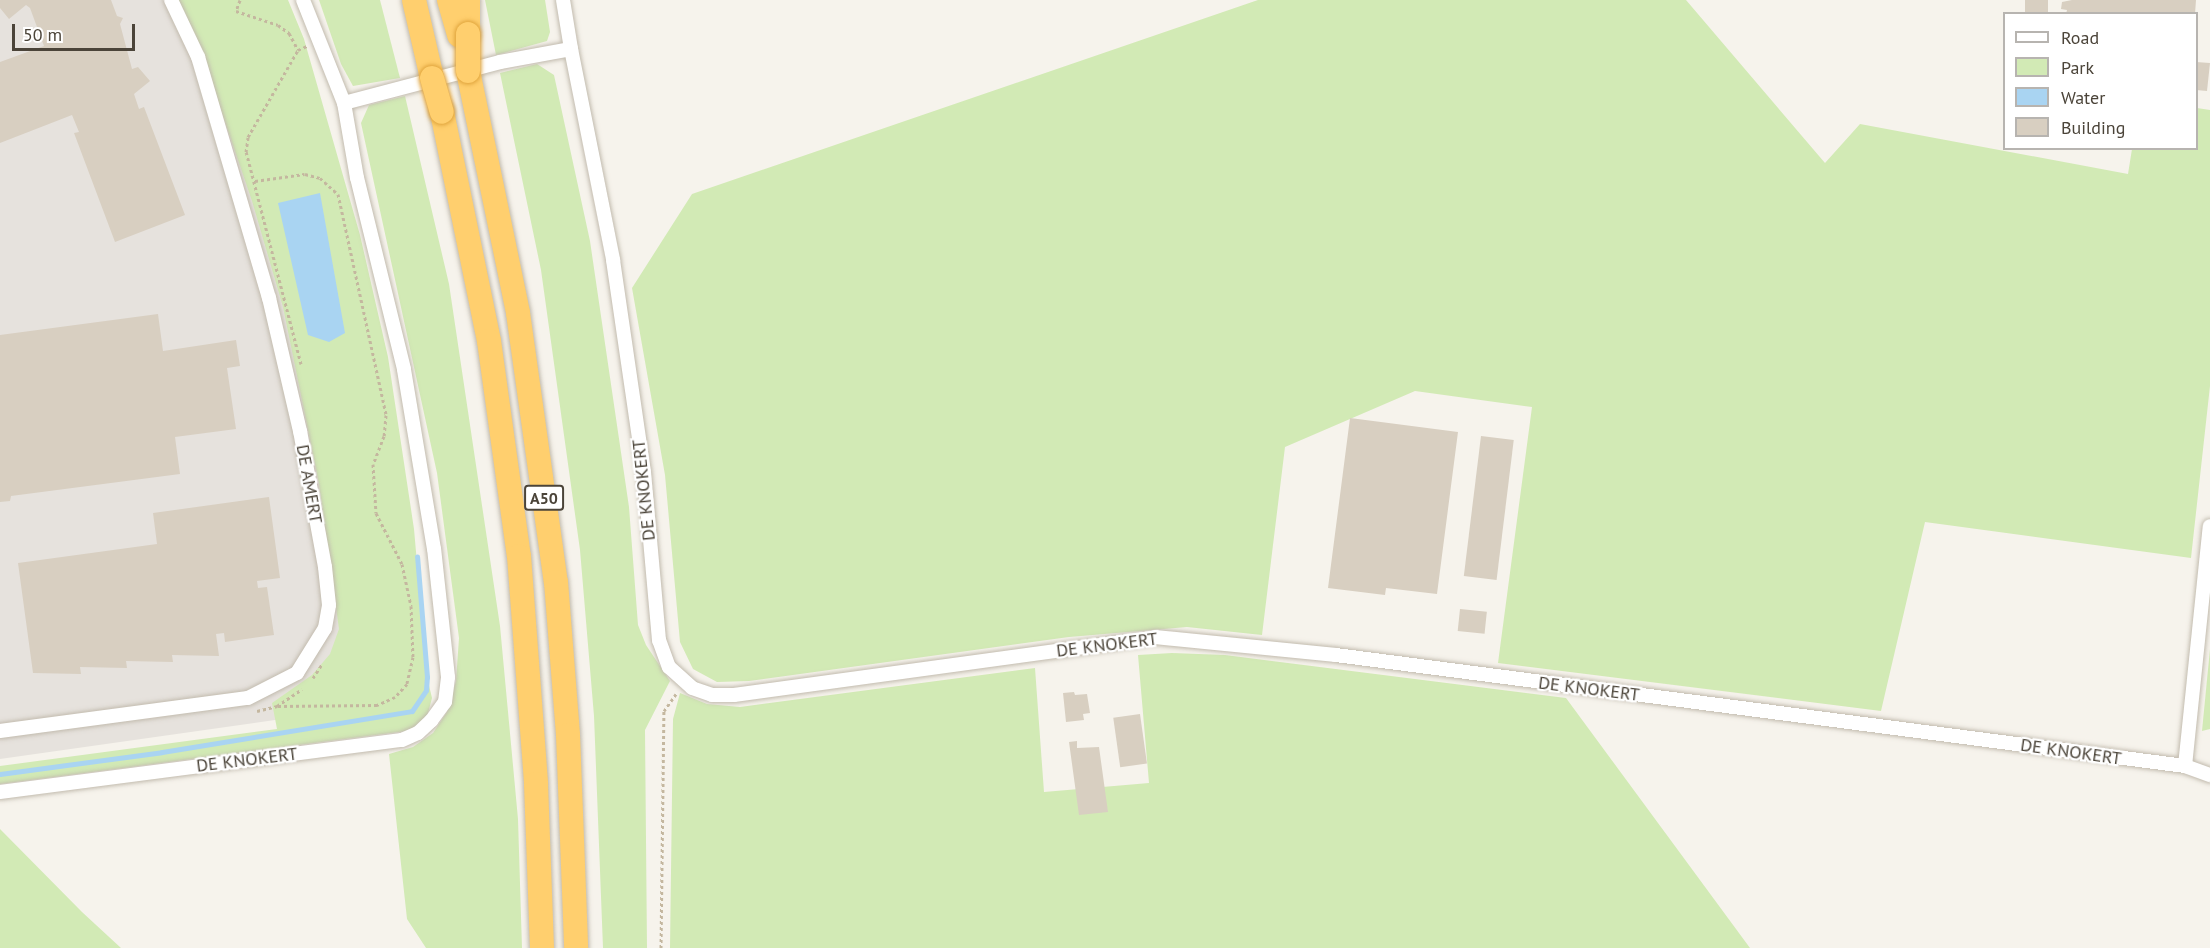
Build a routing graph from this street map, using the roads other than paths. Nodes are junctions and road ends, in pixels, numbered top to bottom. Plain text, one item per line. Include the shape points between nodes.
1 (171, 0) edge
2 (303, 0) edge
3 (398, 0) edge
4 (414, 0) edge
5 (449, 0) edge
6 (468, 0) edge
7 (563, 0) edge
8 (464, 35) junction
9 (571, 49) junction
10 (431, 70) junction
11 (344, 103) junction
12 (2210, 526) edge
13 (0, 731) edge
14 (2185, 766) junction
15 (2210, 775) edge
16 (0, 792) edge
17 (542, 948) edge
18 (576, 948) edge

1 - 13 street, DE AMERT via 198,57 269,298 300,431 325,567 329,605 325,628 297,673 248,698
2 - 11 street, DE KNOKERT
3 - 10 highway, A50
4 - 10 highway, A50
5 - 8 highway, A50
6 - 8 highway, A50
7 - 9 street, DE KNOKERT
8 - 18 highway, A50, bridge via 518,313 556,582 568,735
9 - 11 street via 500,62
9 - 14 street, DE KNOKERT via 614,271 644,472 659,640 669,667 684,683 702,692 734,695 1155,637 1336,655
10 - 17 highway, A50, bridge via 489,341 519,556 538,807
11 - 16 street, DE KNOKERT via 357,178 404,369 424,484 448,677 445,702 418,733 402,740
12 - 14 street
14 - 15 street, DE KNOKERT

